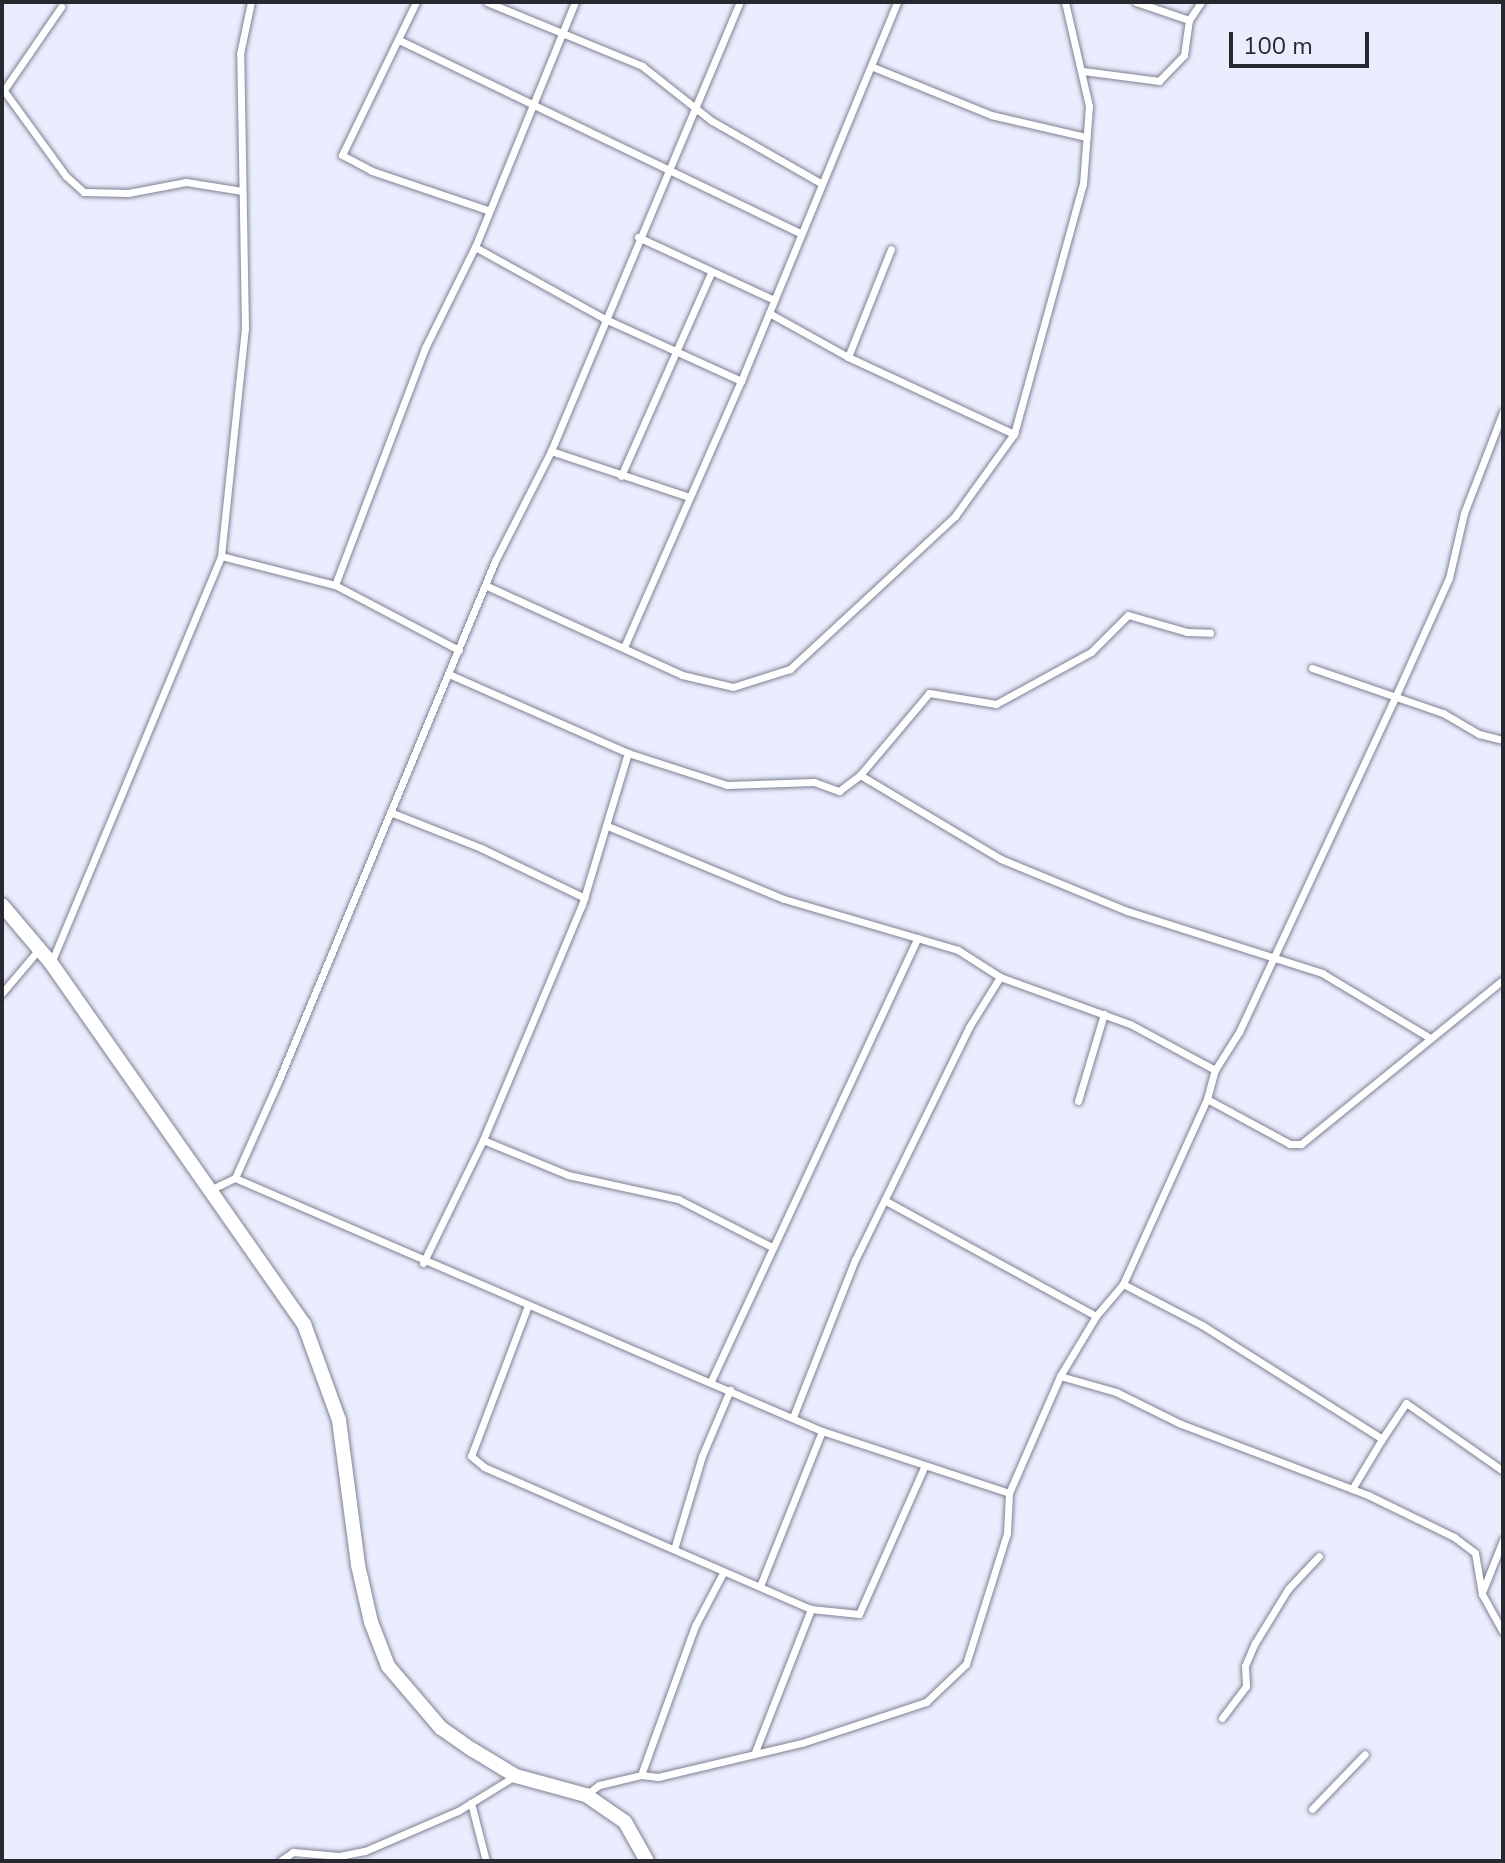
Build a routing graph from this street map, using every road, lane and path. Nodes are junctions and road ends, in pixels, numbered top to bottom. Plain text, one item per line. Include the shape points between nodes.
1 (251, 2) edge
2 (416, 2) edge
3 (487, 2) edge
4 (575, 2) edge
5 (740, 2) edge
6 (897, 2) edge
7 (1065, 2) edge
8 (1136, 2) edge
9 (1201, 2) edge
10 (61, 7) dead end
11 (1189, 20) junction
12 (561, 31) junction
13 (399, 40) junction
14 (873, 67) junction
15 (1083, 71) junction
16 (3, 89) edge
17 (532, 106) junction
18 (694, 108) junction
19 (1086, 137) junction
20 (668, 171) junction
21 (819, 182) junction
22 (242, 191) junction
23 (487, 210) junction
24 (800, 233) junction
25 (638, 237) junction
26 (475, 247) junction
27 (891, 249) dead end
28 (710, 275) junction
29 (772, 299) junction
30 (769, 313) junction
31 (603, 318) junction
32 (673, 351) junction
33 (848, 357) junction
34 (741, 381) junction
35 (1503, 412) edge
36 (1014, 434) junction
37 (551, 451) junction
38 (621, 476) junction
39 (689, 497) junction
40 (221, 556) junction
41 (335, 585) junction
42 (487, 586) junction
43 (1210, 633) dead end
44 (625, 645) junction
45 (459, 650) junction
46 (1312, 668) dead end
47 (451, 675) junction
48 (1396, 696) junction
49 (1503, 740) edge
50 (628, 753) junction
51 (860, 775) junction
52 (390, 812) junction
53 (610, 827) junction
54 (585, 898) junction
55 (2, 905) edge
56 (918, 938) junction
57 (40, 948) junction
58 (1274, 958) junction
59 (51, 963) junction
60 (1000, 977) junction
61 (1503, 980) edge
62 (2, 993) edge
63 (1104, 1014) junction
64 (1430, 1038) junction
65 (1215, 1070) junction
66 (1207, 1099) junction
67 (1078, 1101) dead end
68 (483, 1140) junction
69 (235, 1178) junction
70 (212, 1189) junction
71 (886, 1201) junction
72 (770, 1246) junction
73 (423, 1263) junction
74 (1123, 1284) junction
75 (527, 1308) junction
76 (1096, 1316) junction
77 (1060, 1376) junction
78 (711, 1381) junction
79 (730, 1390) junction
80 (793, 1417) junction
81 (822, 1431) junction
82 (1382, 1439) junction
83 (924, 1467) junction
84 (1503, 1471) edge
85 (1352, 1489) junction
86 (1009, 1493) junction
87 (1503, 1540) edge
88 (675, 1546) junction
89 (1319, 1556) dead end
90 (723, 1573) junction
91 (760, 1586) junction
92 (1482, 1594) junction
93 (811, 1609) junction
94 (1503, 1632) edge
95 (1222, 1718) dead end
96 (755, 1752) junction
97 (1365, 1754) dead end
98 (641, 1775) junction
99 (516, 1776) junction
100 (586, 1795) junction
101 (471, 1803) junction
102 (1312, 1809) dead end
103 (280, 1861) edge
104 (486, 1861) edge
105 (647, 1861) edge

1 - 22 street via 240,54
2 - 13 street
3 - 12 street
4 - 12 street
5 - 18 street
6 - 14 street
7 - 15 street
8 - 11 street
9 - 11 street
10 - 16 street
11 - 15 street via 1184,55 1159,81
12 - 17 street
12 - 18 street via 642,66
13 - 17 street
13 - 23 street via 342,155 396,180
14 - 19 street via 991,115
14 - 21 street
15 - 19 street via 1089,106
16 - 22 street via 66,176 84,192 128,193 186,182
17 - 20 street
17 - 23 street
18 - 20 street
18 - 21 street
19 - 36 street via 1083,184 1062,273
20 - 24 street
20 - 25 street
21 - 24 street
22 - 40 street via 245,328
23 - 26 street
24 - 29 street
25 - 28 street
25 - 31 street
26 - 31 street
26 - 41 street via 425,348
27 - 33 street
28 - 29 street
28 - 32 street
29 - 30 street
30 - 33 street
30 - 34 street
31 - 32 street
31 - 37 street
32 - 34 street
32 - 38 street
33 - 36 street
34 - 39 street
35 - 48 street via 1464,513 1449,578
36 - 44 street via 955,516 790,669 733,687 682,675
37 - 38 street
37 - 42 street
38 - 39 street
39 - 44 street
40 - 41 street
40 - 59 street
41 - 45 street
42 - 44 street
42 - 45 street
43 - 51 street via 1128,615 1091,652 996,704 929,693
45 - 47 street
46 - 48 street
47 - 50 street
47 - 52 street
48 - 49 street
48 - 58 street
50 - 51 street via 727,785 814,782 839,791
50 - 53 street
51 - 58 street via 1001,859 1127,911
52 - 54 street
52 - 69 street
53 - 54 street
53 - 56 street via 784,899
54 - 68 street
55 - 57 highway
56 - 60 street via 958,950
56 - 72 street
57 - 59 highway
57 - 62 street
58 - 64 street via 1322,973
58 - 65 street
59 - 70 highway
60 - 63 street
60 - 71 street via 969,1027
61 - 64 street
63 - 65 street
63 - 67 street
64 - 66 street via 1301,1144 1290,1144
65 - 66 street
66 - 74 street
68 - 72 street via 568,1175 678,1199
68 - 73 street
69 - 70 street
69 - 73 street
70 - 99 highway via 296,1311 322,1367 339,1420 368,1608 388,1666 441,1728
71 - 76 street
71 - 80 street via 855,1260
72 - 78 street
73 - 75 street
74 - 76 street
74 - 82 street via 1202,1325
75 - 78 street
75 - 88 street via 471,1456 484,1467
76 - 77 street
77 - 85 street via 1116,1392 1181,1424
77 - 86 street
78 - 79 street
79 - 80 street
79 - 88 street via 702,1456
80 - 81 street
81 - 83 street
81 - 91 street
82 - 84 street via 1406,1403
82 - 85 street
83 - 86 street
83 - 93 street via 859,1614
85 - 92 street via 1420,1519 1475,1553
86 - 96 street via 1007,1533 978,1635 966,1664 946,1687 926,1702 802,1743
87 - 92 street
88 - 90 street
89 - 95 street via 1288,1589 1255,1643 1245,1666 1246,1686
90 - 91 street
90 - 98 street via 695,1626
91 - 93 street
92 - 94 street
93 - 96 street
96 - 98 street via 658,1777
97 - 102 street
98 - 100 street via 599,1785
99 - 100 highway
99 - 101 street
100 - 105 highway via 625,1822
101 - 103 street via 365,1851 339,1856 293,1852
101 - 104 street

